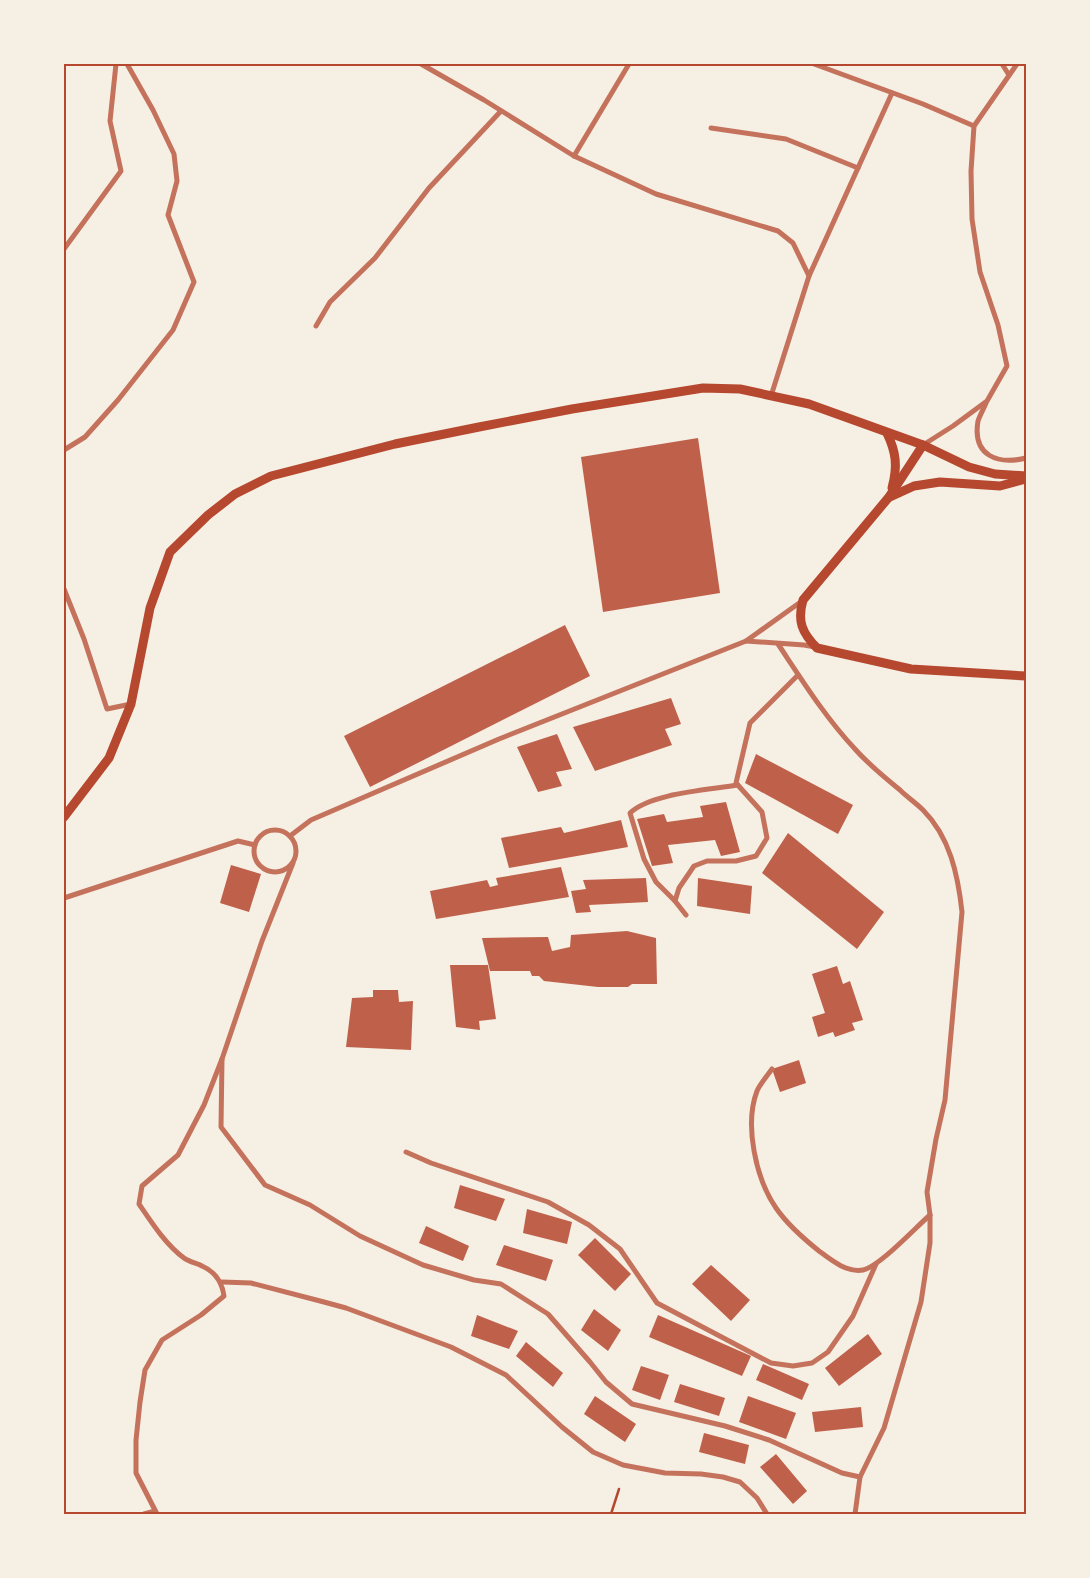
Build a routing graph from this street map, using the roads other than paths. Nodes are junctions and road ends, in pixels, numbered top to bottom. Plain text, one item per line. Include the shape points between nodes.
1 (116, 64) edge
2 (127, 64) edge
3 (421, 64) edge
4 (629, 64) edge
5 (814, 64) edge
6 (1002, 64) edge
7 (1017, 64) edge
8 (1009, 75) junction
9 (892, 93) junction
10 (501, 111) junction
11 (974, 126) junction
12 (711, 128) dead end
13 (574, 156) junction
14 (858, 168) junction
15 (64, 249) edge
16 (809, 276) junction
17 (316, 326) dead end
18 (771, 396) junction
19 (987, 400) junction
20 (887, 433) junction
21 (922, 445) junction
22 (64, 450) edge
23 (1026, 458) edge
24 (1026, 477) edge
25 (889, 497) junction
26 (64, 589) edge
27 (802, 600) junction
28 (746, 641) junction
29 (778, 644) junction
30 (817, 648) junction
31 (798, 675) junction
32 (1026, 676) edge
33 (131, 704) junction
34 (738, 785) junction
35 (64, 817) edge
36 (290, 836) junction
37 (255, 845) junction
38 (293, 863) junction
39 (64, 898) edge
40 (675, 901) junction
41 (686, 915) dead end
42 (222, 1059) junction
43 (772, 1069) dead end
44 (406, 1152) dead end
45 (930, 1215) junction
46 (876, 1264) junction
47 (222, 1282) junction
48 (860, 1477) junction
49 (156, 1513) edge
50 (144, 1514) edge
51 (767, 1514) edge
52 (855, 1514) edge

1 - 15 street via 110,121 121,170
2 - 22 street via 174,154 176,181 168,215 194,282 173,330 85,437
3 - 10 street
4 - 13 street
5 - 9 street
6 - 8 street
7 - 8 street
8 - 11 street
9 - 11 street
9 - 14 street
10 - 13 street
10 - 17 street via 429,188 375,258 330,302
11 - 19 street via 972,219 980,272 998,325 1007,366
12 - 14 street via 786,139
13 - 16 street via 656,194 778,231 793,243
14 - 16 street
16 - 18 street
18 - 20 main road via 809,404
18 - 33 main road via 740,389 703,388 572,409 395,444 271,476 235,494 170,552 150,608
19 - 21 street
19 - 23 street via 978,421 978,439 984,452 996,460
20 - 21 main road
20 - 25 main road via 895,454 895,476
21 - 24 main road via 969,467
21 - 25 main road
24 - 25 main road via 1000,486 940,482 914,486
25 - 27 main road
26 - 33 street via 107,709
27 - 28 street
27 - 30 main road via 799,612 802,628
28 - 29 street
28 - 36 street via 498,739 311,820
29 - 30 street
29 - 31 street
30 - 32 main road via 911,669
31 - 34 street via 750,723 739,763
31 - 45 street via 855,749 924,810 941,834 959,885 962,912 960,941 945,1100 927,1192
33 - 35 main road via 109,758
34 - 40 street via 762,812 767,838 756,856 736,861 707,861 694,866 679,888
34 - 40 street via 672,795 637,806 630,813 644,859 656,882
36 - 37 street via 270,831
36 - 38 street via 296,846
37 - 38 street via 256,858 270,871 282,871
37 - 39 street via 238,841
38 - 42 street via 262,941
40 - 41 street
42 - 47 street via 204,1105 178,1155 142,1186 139,1204 168,1243 185,1259 205,1267
42 - 48 street via 221,1127 265,1185 310,1205 360,1236 423,1265 474,1280 501,1284 548,1314 606,1382 632,1404 769,1440 842,1473
43 - 46 street via 757,1090 753,1105 755,1156 767,1193 788,1222 826,1256 853,1271
44 - 46 street via 548,1202 589,1225 620,1250 657,1303 771,1363 793,1366 812,1362 828,1352 853,1316
45 - 46 street
45 - 48 street via 930,1243 921,1302 884,1428
47 - 49 street via 224,1296 201,1316 162,1340 145,1370 136,1440 136,1473
47 - 51 street via 251,1284 346,1308 451,1347 506,1375 593,1452 623,1465 740,1482 757,1498
48 - 52 street
49 - 50 street

